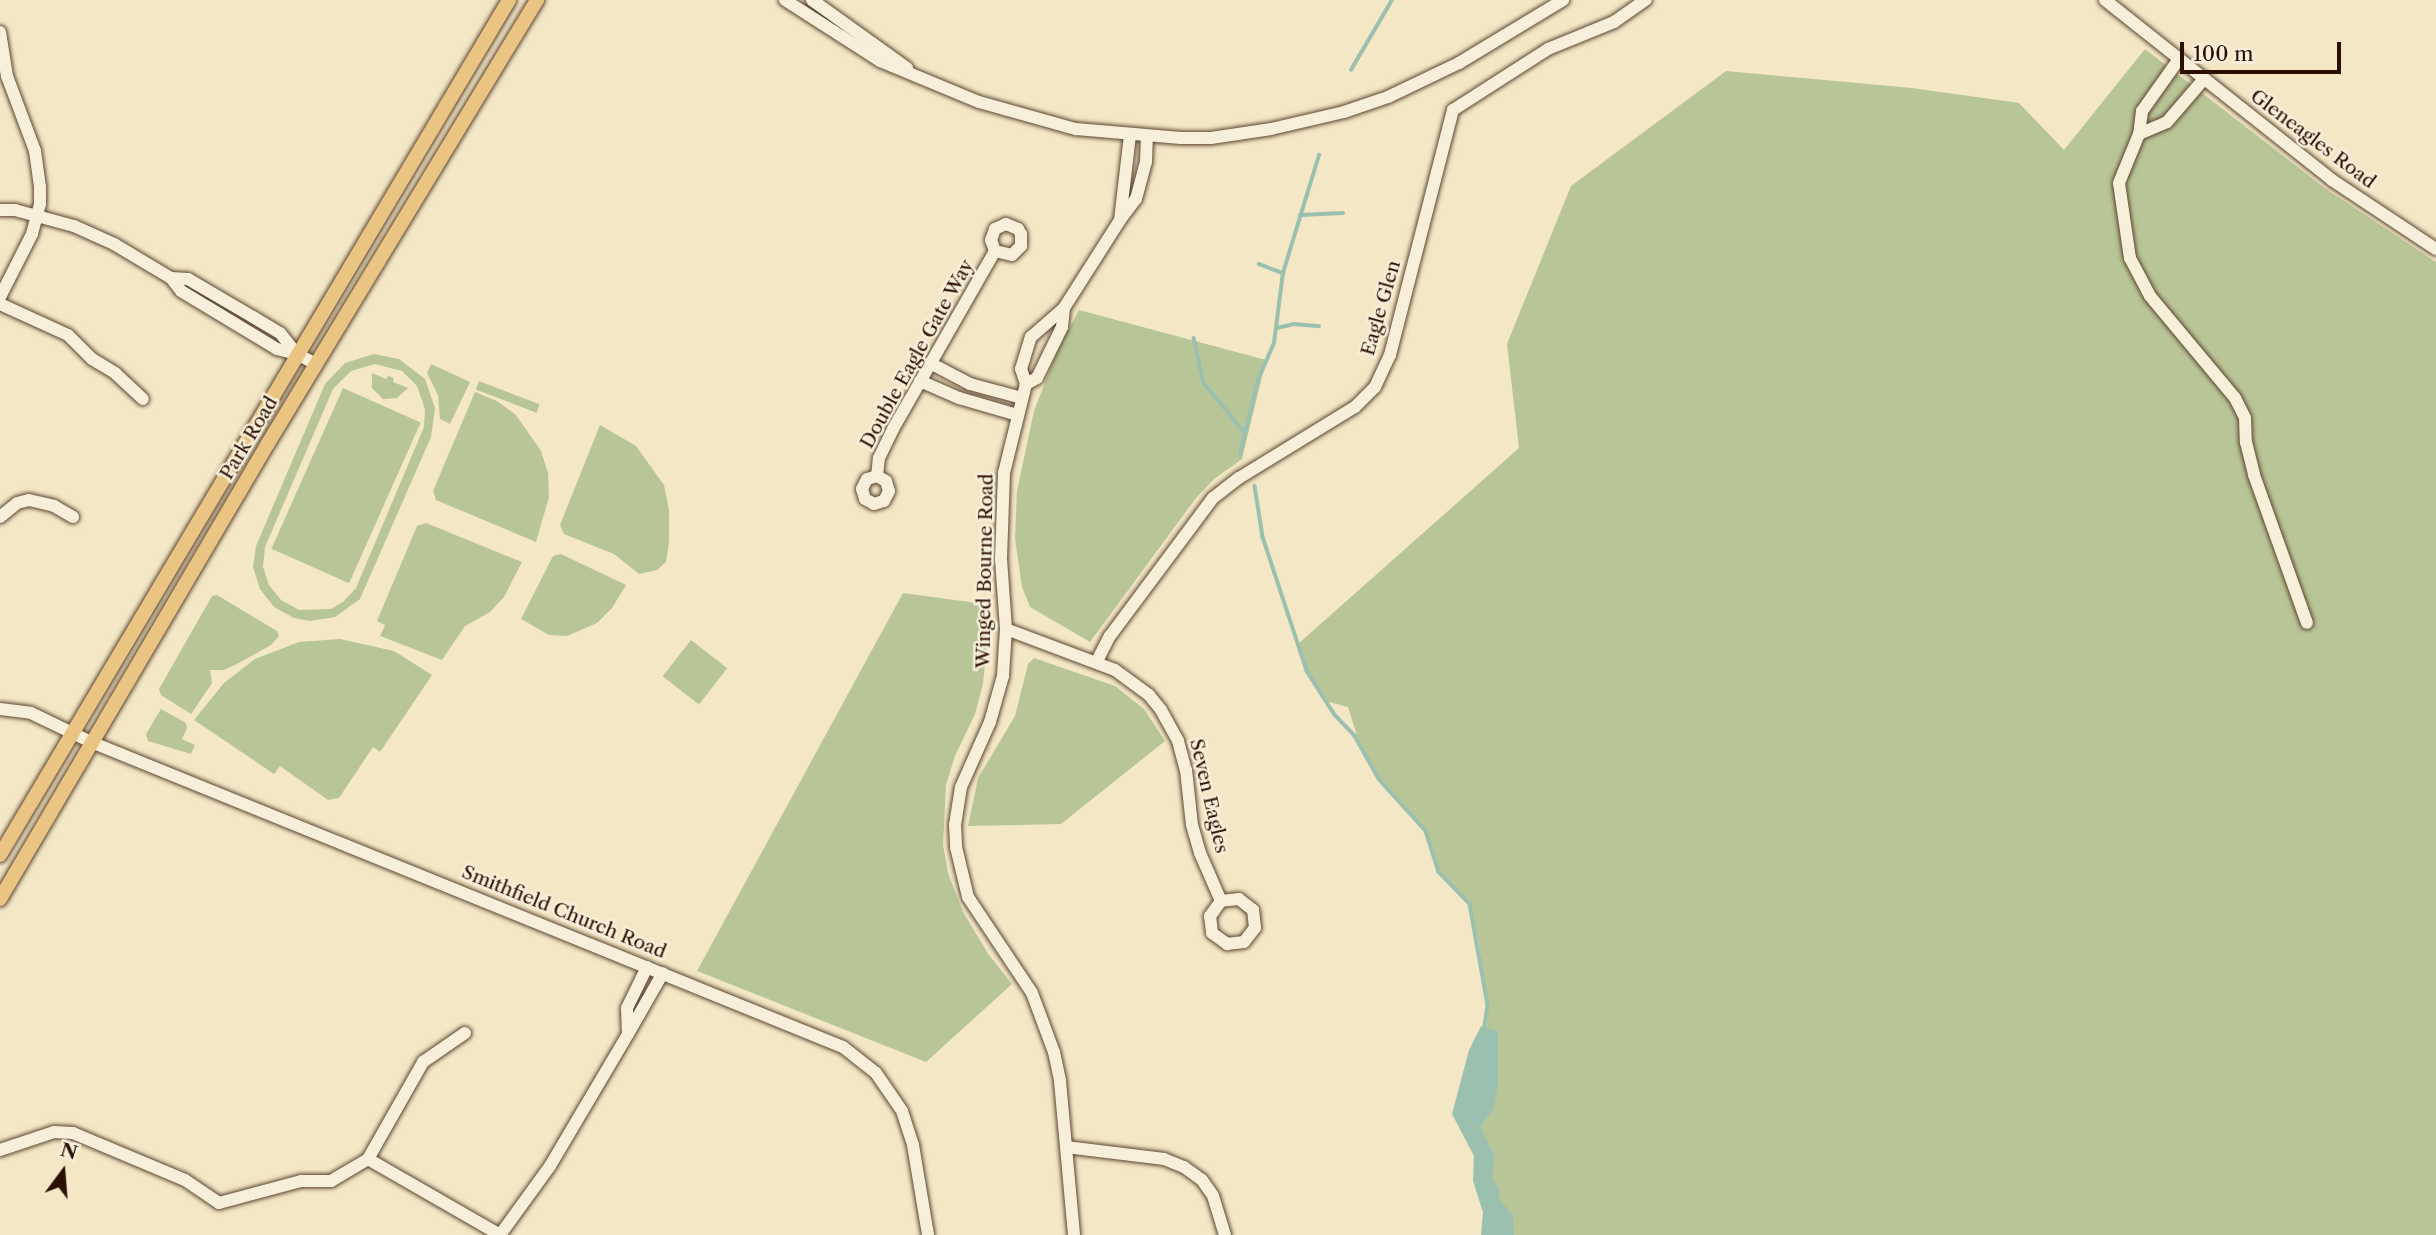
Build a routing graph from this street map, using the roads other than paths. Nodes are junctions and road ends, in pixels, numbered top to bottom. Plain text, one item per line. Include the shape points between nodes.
1 (509, 0) edge
2 (537, 0) edge
3 (785, 0) edge
4 (812, 0) edge
5 (1563, 0) edge
6 (1646, 0) edge
7 (2105, 0) edge
8 (0, 32) edge
9 (2, 57) edge
10 (2179, 59) junction
11 (912, 72) junction
12 (2204, 79) junction
13 (2138, 134) junction
14 (1130, 135) junction
15 (1147, 136) junction
16 (0, 210) edge
17 (37, 216) junction
18 (1120, 220) junction
19 (2436, 249) edge
20 (995, 251) dead end
21 (0, 297) edge
22 (0, 304) edge
23 (1064, 307) junction
24 (297, 354) junction
25 (930, 363) junction
26 (316, 364) junction
27 (920, 381) junction
28 (1026, 384) junction
29 (1022, 398) junction
30 (143, 399) dead end
31 (1017, 415) junction
32 (877, 476) dead end
33 (0, 517) edge
34 (73, 517) dead end
35 (2307, 623) dead end
36 (1006, 629) junction
37 (1097, 661) junction
38 (0, 709) edge
39 (71, 733) junction
40 (91, 742) junction
41 (0, 855) edge
42 (0, 899) edge
43 (1221, 901) dead end
44 (647, 967) junction
45 (663, 973) junction
46 (465, 1033) dead end
47 (628, 1034) junction
48 (1066, 1147) junction
49 (0, 1150) edge
50 (369, 1160) junction
51 (500, 1235) edge
52 (928, 1235) edge
53 (1074, 1235) edge
54 (1225, 1235) edge

1 - 24 main road, Park Road
2 - 26 main road, Park Road
3 - 11 street via 880,61
4 - 11 street
5 - 15 street via 1460,63 1344,112 1211,138
6 - 37 street, Eagle Glen via 1614,22 1548,49 1453,110 1390,355 1375,387 1355,407 1213,498 1110,636
7 - 10 street, Gleneagles Road
8 - 9 street
9 - 17 street via 35,151 40,187
10 - 12 street, Gleneagles Road
10 - 13 street via 2141,111
11 - 14 street via 1012,113 1076,129
12 - 13 street via 2167,122
12 - 19 street, Gleneagles Road via 2332,180
13 - 35 street via 2119,183 2130,258 2150,296 2235,398 2245,418 2253,475
14 - 15 street
14 - 18 street, Winged Bourne Road
15 - 18 street, Winged Bourne Road via 1136,199
16 - 17 street
17 - 21 street
17 - 24 street via 93,233 171,278 188,279 280,333
18 - 23 street, Winged Bourne Road
20 - 25 street, Double Eagle Gate Way
22 - 30 street via 68,335
23 - 28 street, Winged Bourne Road via 1062,327 1037,378
23 - 28 street, Winged Bourne Road via 1031,337 1021,369
24 - 26 street
24 - 39 main road, Park Road
25 - 27 street, Double Eagle Gate Way
25 - 29 street via 970,384
26 - 40 main road, Park Road
27 - 31 street
27 - 32 street, Double Eagle Gate Way via 879,458
28 - 29 street, Winged Bourne Road
29 - 31 street, Winged Bourne Road
31 - 36 street, Winged Bourne Road via 1004,473 1001,521
33 - 34 street via 16,503 29,500
36 - 37 street, Seven Eagles
36 - 48 street, Winged Bourne Road via 998,700 961,787 955,825 957,859 979,917 1018,969 1043,1018 1060,1081
37 - 43 street, Seven Eagles via 1149,695 1172,728 1186,770 1189,810 1200,853
38 - 39 street, Smithfield Church Road via 24,710
39 - 40 street, Smithfield Church Road
39 - 41 main road, Park Road
40 - 42 main road, Park Road
40 - 44 street, Smithfield Church Road
44 - 45 street, Smithfield Church Road
44 - 47 street via 627,1008
45 - 47 street
45 - 52 street, Smithfield Church Road via 831,1041 876,1073 910,1131
46 - 50 street via 423,1062
47 - 51 street via 550,1166
48 - 53 street, Winged Bourne Road
48 - 54 street via 1164,1159 1184,1167 1202,1180 1213,1196
49 - 50 street via 54,1132 73,1133 185,1180 219,1203 301,1181 331,1181
50 - 51 street

